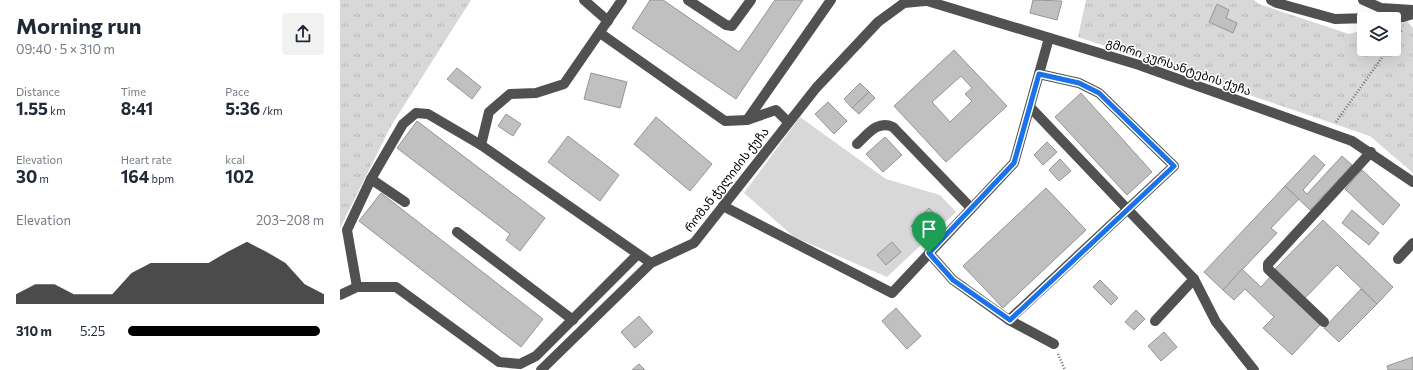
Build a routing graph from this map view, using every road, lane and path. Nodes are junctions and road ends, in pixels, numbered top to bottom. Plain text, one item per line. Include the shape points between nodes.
1 (584, 0) edge
2 (622, 0) edge
3 (688, 0) edge
4 (751, 0) edge
5 (831, 0) edge
6 (924, 0) edge
7 (1271, 0) edge
8 (1363, 0) edge
9 (1413, 10) edge
10 (1413, 14) edge
11 (608, 21) junction
12 (1406, 25) dead end
13 (1401, 32) edge
14 (600, 33) junction
15 (1049, 38) junction
16 (1383, 56) edge
17 (1039, 74) junction
18 (1030, 107) junction
19 (1339, 118) dead end
20 (747, 120) junction
21 (788, 122) junction
22 (857, 144) dead end
23 (481, 145) junction
24 (1371, 152) junction
25 (371, 179) junction
26 (1413, 182) edge
27 (405, 202) dead end
28 (723, 206) junction
29 (971, 208) junction
30 (1126, 210) junction
31 (457, 232) dead end
32 (1413, 243) edge
33 (929, 253) junction
34 (637, 255) junction
35 (1398, 259) dead end
36 (650, 263) junction
37 (1194, 279) junction
38 (357, 287) junction
39 (340, 295) edge
40 (573, 320) junction
41 (1010, 320) junction
42 (1155, 321) dead end
43 (1324, 322) dead end
44 (1054, 344) dead end
45 (541, 370) edge
46 (1254, 370) edge

1 - 11 street
2 - 11 street
3 - 4 street via 726,25 732,26
5 - 20 street
6 - 15 street, გმირი კურსანტების ქუჩა
6 - 21 street, რომან ჭელიძის ქუჩა via 904,3 878,22
7 - 10 street via 1335,19 1402,17
8 - 9 street via 1381,8
11 - 14 street
12 - 13 path
14 - 20 street via 725,121
14 - 23 street via 564,84 536,93 510,94 489,112
15 - 17 street
15 - 24 street, გმირი კურსანტების ქუჩა via 1139,65 1321,129 1352,140
16 - 19 path
17 - 18 street
17 - 30 street via 1079,83 1099,93 1174,166
18 - 29 street via 1014,163
18 - 30 street
20 - 21 street via 776,110
21 - 28 street, რომან ჭელიძის ქუჩა
22 - 29 street via 879,125 893,127
23 - 25 street via 428,114 416,113 403,124
23 - 34 street
24 - 26 street, გმირი კურსანტების ქუჩა
24 - 43 street via 1268,264 1268,269
25 - 27 street
25 - 38 street via 347,230
28 - 33 street via 892,293
28 - 36 street, რომან ჭელიძის ქუჩა via 694,243
29 - 33 street
30 - 37 street
30 - 41 street
31 - 40 street
32 - 35 street
33 - 41 street via 953,280
34 - 36 street
34 - 40 street
36 - 45 street, რომან ჭელიძის ქუჩა
37 - 42 street
37 - 46 street via 1216,322
38 - 39 street
38 - 40 street via 396,287 499,362 520,364 536,356
41 - 44 street

